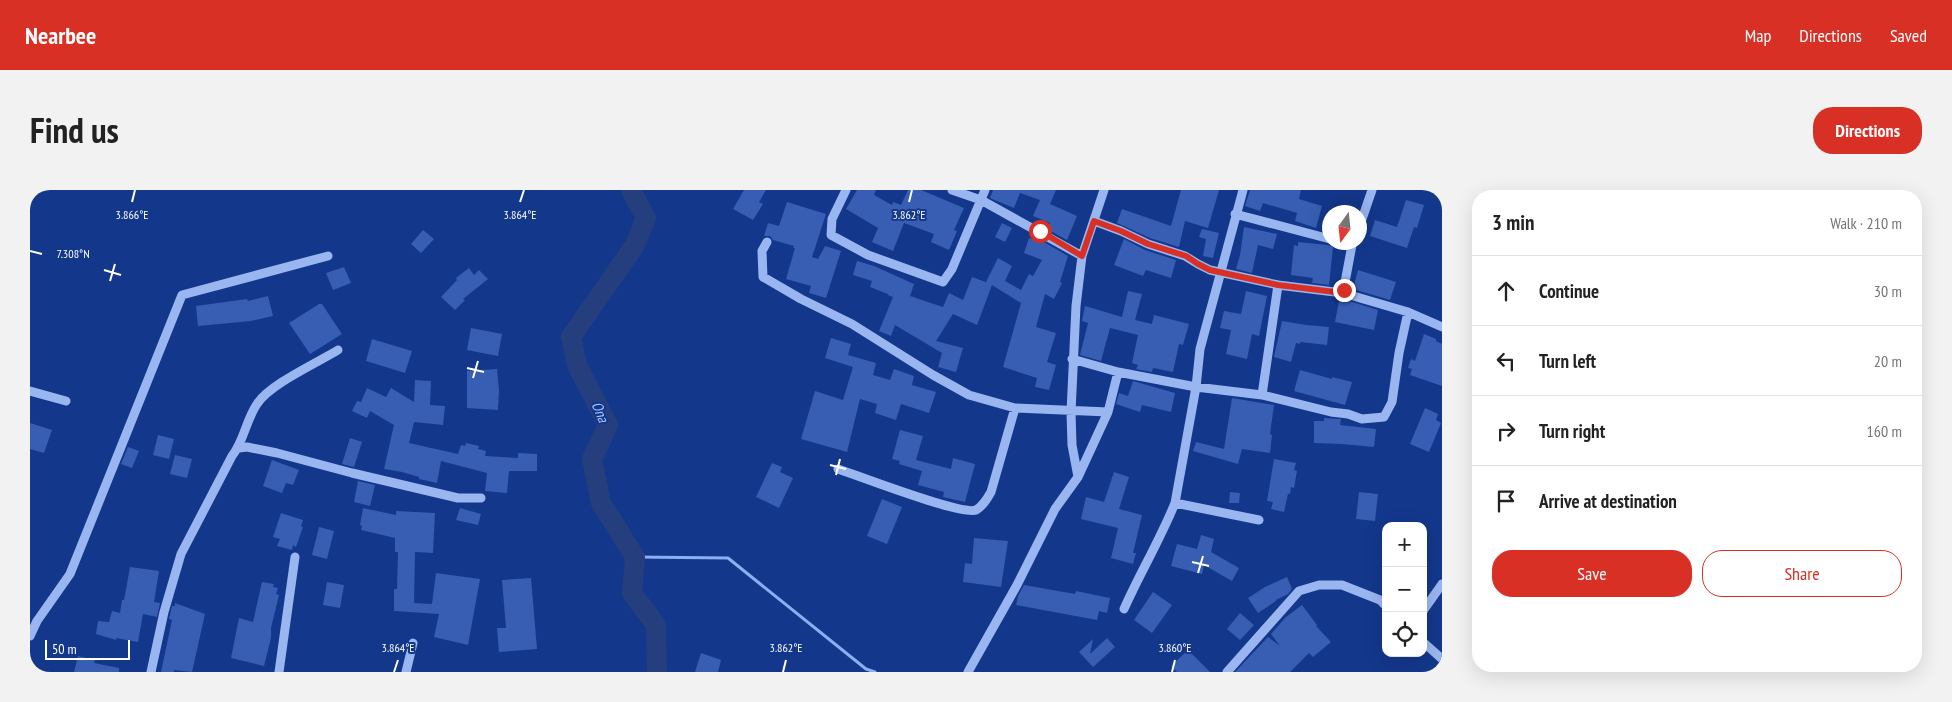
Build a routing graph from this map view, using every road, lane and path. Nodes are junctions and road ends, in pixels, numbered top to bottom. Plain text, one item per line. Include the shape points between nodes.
1 (846, 190) edge
2 (952, 190) edge
3 (985, 190) edge
4 (1104, 190) edge
5 (1242, 190) edge
6 (1372, 190) edge
7 (981, 200) junction
8 (1367, 205) edge
9 (1235, 214) junction
10 (1094, 221) junction
11 (1322, 237) edge
12 (767, 242) dead end
13 (1349, 250) edge
14 (328, 256) dead end
15 (1082, 256) junction
16 (1220, 272) junction
17 (1278, 285) junction
18 (1343, 293) junction
19 (1408, 312) junction
20 (1442, 327) edge
21 (338, 350) dead end
22 (1072, 359) junction
23 (1118, 372) junction
24 (1196, 387) junction
25 (30, 392) edge
26 (1262, 395) junction
27 (66, 401) dead end
28 (1015, 408) junction
29 (1071, 412) junction
30 (1108, 412) junction
31 (239, 448) junction
32 (838, 469) dead end
33 (1078, 477) junction
34 (482, 498) dead end
35 (1175, 503) junction
36 (1259, 520) dead end
37 (295, 557) dead end
38 (1442, 584) edge
39 (1382, 602) edge
40 (1427, 605) edge
41 (1124, 609) dead end
42 (30, 636) edge
43 (413, 643) dead end
44 (1427, 646) edge
45 (1442, 659) edge
46 (151, 672) edge
47 (279, 672) edge
48 (406, 672) edge
49 (968, 672) edge
50 (1227, 672) edge

1 - 7 street via 832,219 831,235 868,255 943,282 952,269
2 - 7 street
3 - 7 street
4 - 10 street
5 - 9 street
6 - 8 street
7 - 15 street
9 - 11 street
9 - 16 street
10 - 15 street
10 - 16 street
12 - 28 street via 762,251 763,277 852,324 969,394
13 - 18 street
14 - 42 street via 182,295 70,574
15 - 22 street
16 - 17 street
16 - 24 street via 1200,350
17 - 18 street
17 - 26 street
18 - 19 street
19 - 20 street
19 - 26 street via 1392,402 1384,417 1362,419
21 - 31 street via 271,389 258,403
22 - 23 street
22 - 29 street
23 - 24 street
23 - 30 street
24 - 26 street
24 - 35 street
25 - 27 street
28 - 29 street
28 - 32 street via 991,492 976,510 948,506
29 - 30 street
29 - 33 street via 1072,445
30 - 33 street
31 - 34 street via 276,453 458,498
31 - 46 street via 181,554
33 - 49 street via 1055,509
35 - 36 street
35 - 41 street
37 - 47 street
38 - 40 street
39 - 50 street via 1342,585 1320,585 1298,591
43 - 48 street
44 - 45 street

